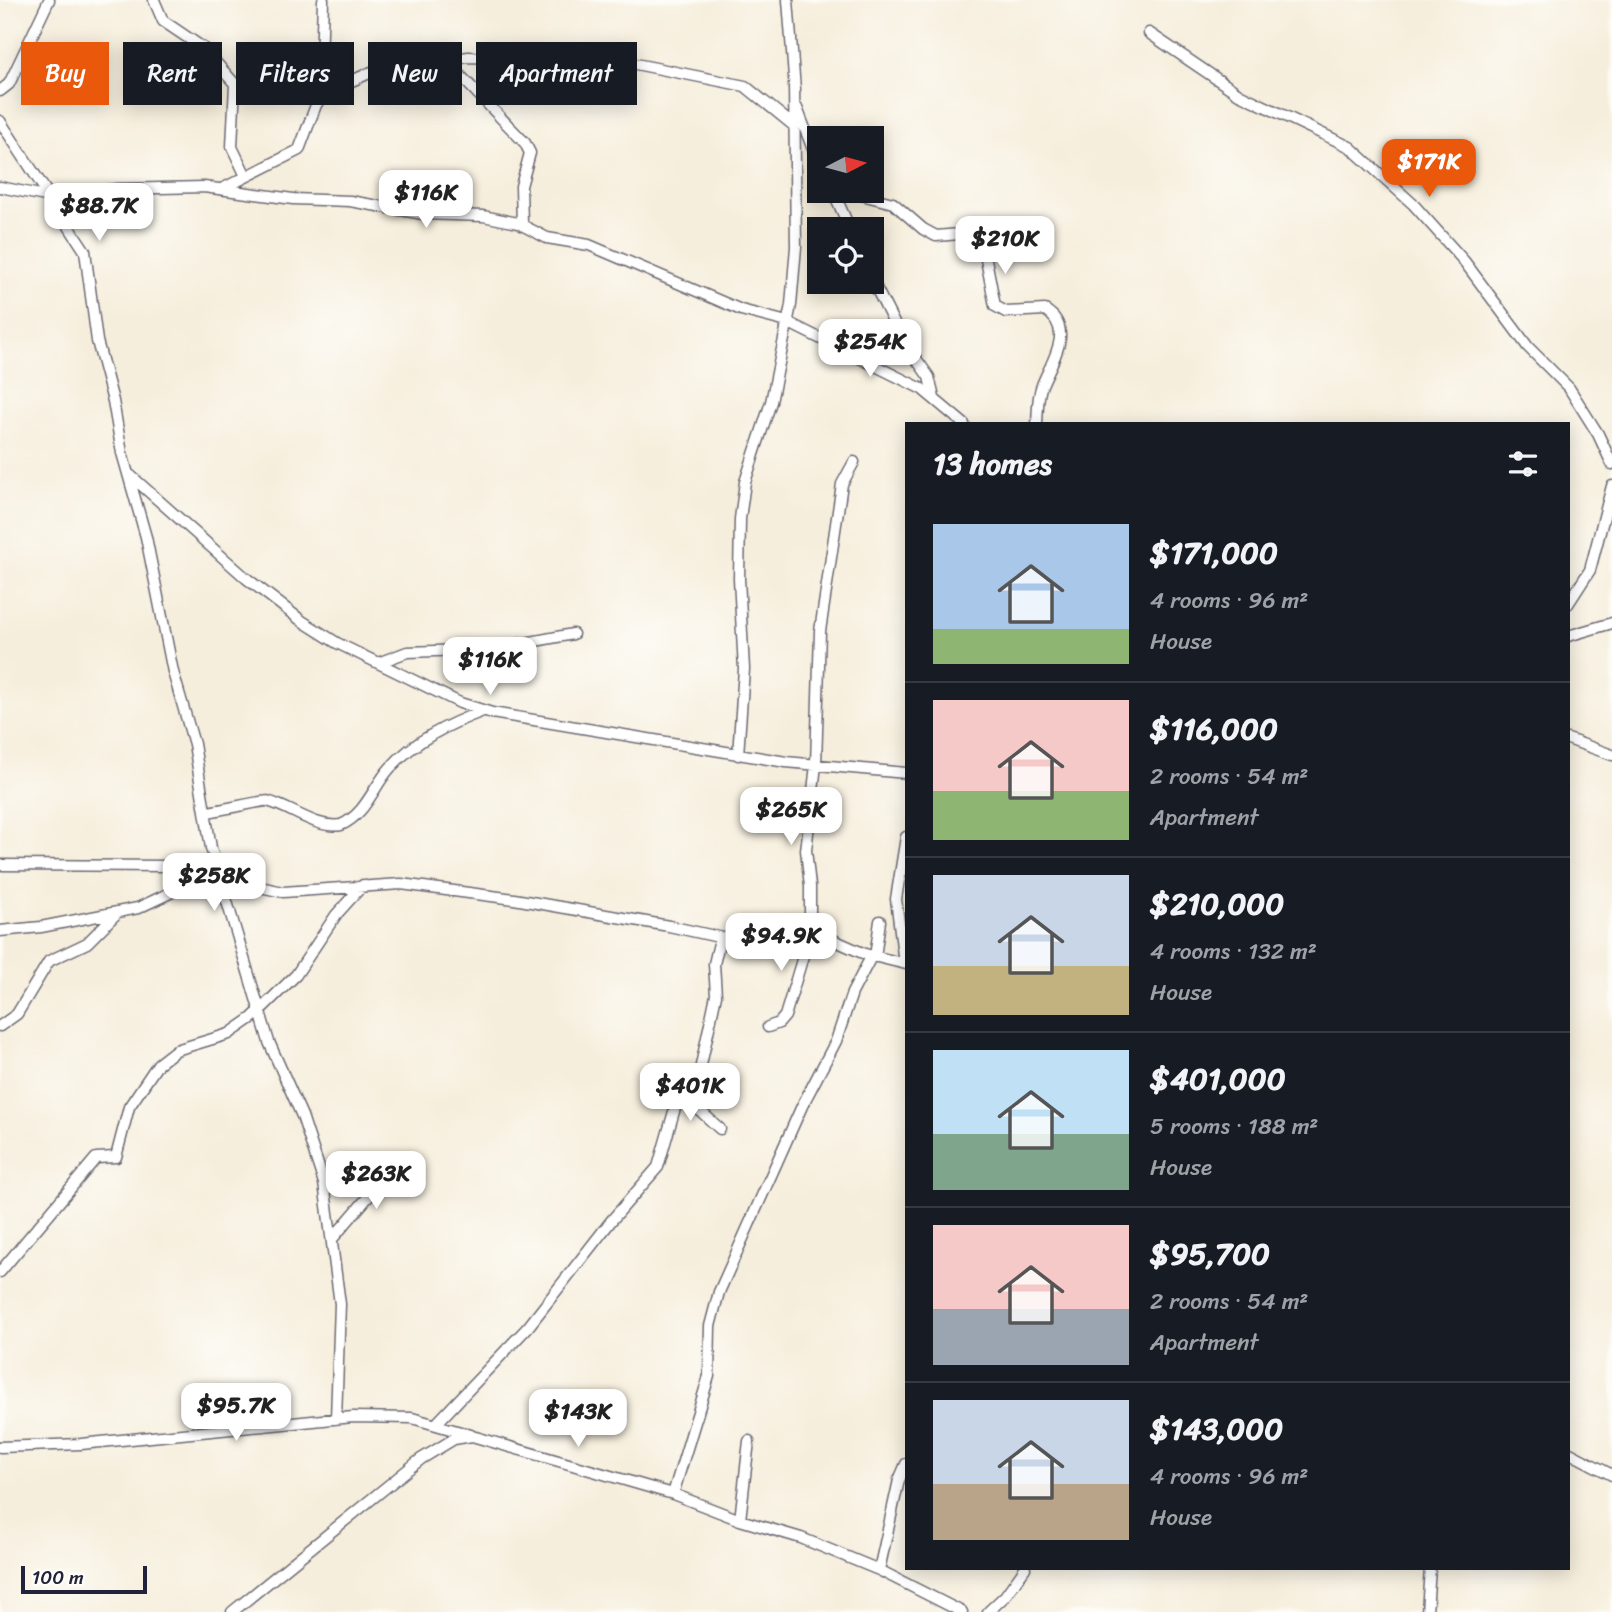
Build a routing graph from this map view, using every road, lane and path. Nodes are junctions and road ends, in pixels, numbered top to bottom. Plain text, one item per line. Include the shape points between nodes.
1 (48, 0) edge
2 (154, 0) edge
3 (323, 0) edge
4 (788, 0) edge
5 (1149, 33) dead end
6 (322, 42) edge
7 (462, 60) edge
8 (462, 77) edge
9 (794, 84) junction
10 (0, 91) edge
11 (317, 105) edge
12 (0, 121) edge
13 (793, 125) junction
14 (807, 135) edge
15 (246, 176) junction
16 (0, 187) edge
17 (221, 189) junction
18 (50, 197) junction
19 (884, 202) edge
20 (522, 224) junction
21 (879, 294) edge
22 (787, 323) junction
23 (934, 398) junction
24 (962, 422) edge
25 (1037, 422) edge
26 (854, 462) dead end
27 (1612, 464) edge
28 (130, 475) junction
29 (1612, 486) edge
30 (1570, 601) edge
31 (1612, 623) edge
32 (573, 634) dead end
33 (1570, 635) edge
34 (378, 663) junction
35 (483, 711) junction
36 (1570, 740) edge
37 (738, 755) junction
38 (1612, 755) edge
39 (816, 765) junction
40 (905, 773) edge
41 (206, 812) junction
42 (905, 842) edge
43 (0, 865) edge
44 (214, 879) junction
45 (364, 885) junction
46 (119, 912) junction
47 (880, 921) dead end
48 (0, 930) edge
49 (810, 933) junction
50 (720, 939) junction
51 (874, 956) junction
52 (905, 964) edge
53 (259, 1011) junction
54 (0, 1026) edge
55 (768, 1027) dead end
56 (684, 1094) junction
57 (720, 1129) dead end
58 (398, 1162) dead end
59 (333, 1238) junction
60 (0, 1272) edge
61 (336, 1419) junction
62 (436, 1424) junction
63 (472, 1436) junction
64 (749, 1440) dead end
65 (0, 1447) edge
66 (1570, 1453) edge
67 (905, 1466) edge
68 (1612, 1475) edge
69 (673, 1494) junction
70 (740, 1520) junction
71 (879, 1570) junction
72 (1024, 1570) edge
73 (1430, 1570) edge
74 (232, 1612) edge
75 (962, 1612) edge
76 (988, 1612) edge
77 (1427, 1612) edge

1 - 10 street via 9,84
2 - 15 street via 163,21 203,48 235,84 232,147
3 - 6 street
4 - 9 street
5 - 27 street via 1240,94 1350,147 1413,204 1464,261 1528,347 1569,388
7 - 13 street via 577,55 676,70 745,86
8 - 20 street via 530,153 521,186
9 - 13 street
9 - 14 street
11 - 15 street via 294,155
12 - 18 street
13 - 22 street via 796,247
15 - 17 street
16 - 18 street
17 - 18 street via 117,189
17 - 20 street
18 - 28 street via 85,251 97,341
19 - 25 street via 900,206 930,234 972,233 978,238 995,306 1010,313 1045,310 1055,318 1060,343 1040,388
20 - 22 street via 547,238 589,245 741,310
21 - 23 street via 902,339 929,377
22 - 23 street via 884,368
22 - 37 street via 771,402 742,499 739,579 744,660
23 - 24 street
26 - 39 street via 842,484 820,631
28 - 34 street via 278,605
28 - 41 street
29 - 30 street via 1590,570
31 - 33 street
32 - 34 street via 492,649 407,652
34 - 35 street
35 - 37 street
35 - 41 street via 446,726 404,754 361,811 341,825 323,823 266,800
36 - 38 street
37 - 39 street
39 - 40 street
39 - 49 street via 806,850
41 - 44 street
42 - 52 street via 896,898
43 - 44 street via 170,866
44 - 45 street via 283,892
44 - 46 street
44 - 53 street via 248,965
45 - 50 street via 426,886 669,926
45 - 53 street via 296,975
46 - 48 street via 41,928
46 - 54 street via 86,943 49,961 17,1014
47 - 51 street
49 - 50 street via 750,942
49 - 51 street
49 - 55 street via 785,1016
50 - 56 street via 714,964 716,995 700,1070
51 - 52 street
51 - 69 street via 852,993 836,1041 723,1282 710,1326 709,1376
53 - 59 street via 317,1156
53 - 60 street via 229,1034 176,1050 158,1064 129,1107 116,1157 96,1158
56 - 57 street
56 - 62 street via 653,1175 528,1327
58 - 59 street
59 - 61 street via 340,1333
61 - 62 street via 398,1417
61 - 65 street via 81,1444
62 - 63 street
63 - 69 street
63 - 74 street via 454,1439 421,1459
64 - 70 street
66 - 68 street
67 - 71 street
69 - 70 street
70 - 71 street via 801,1538
71 - 75 street
72 - 76 street
73 - 77 street

